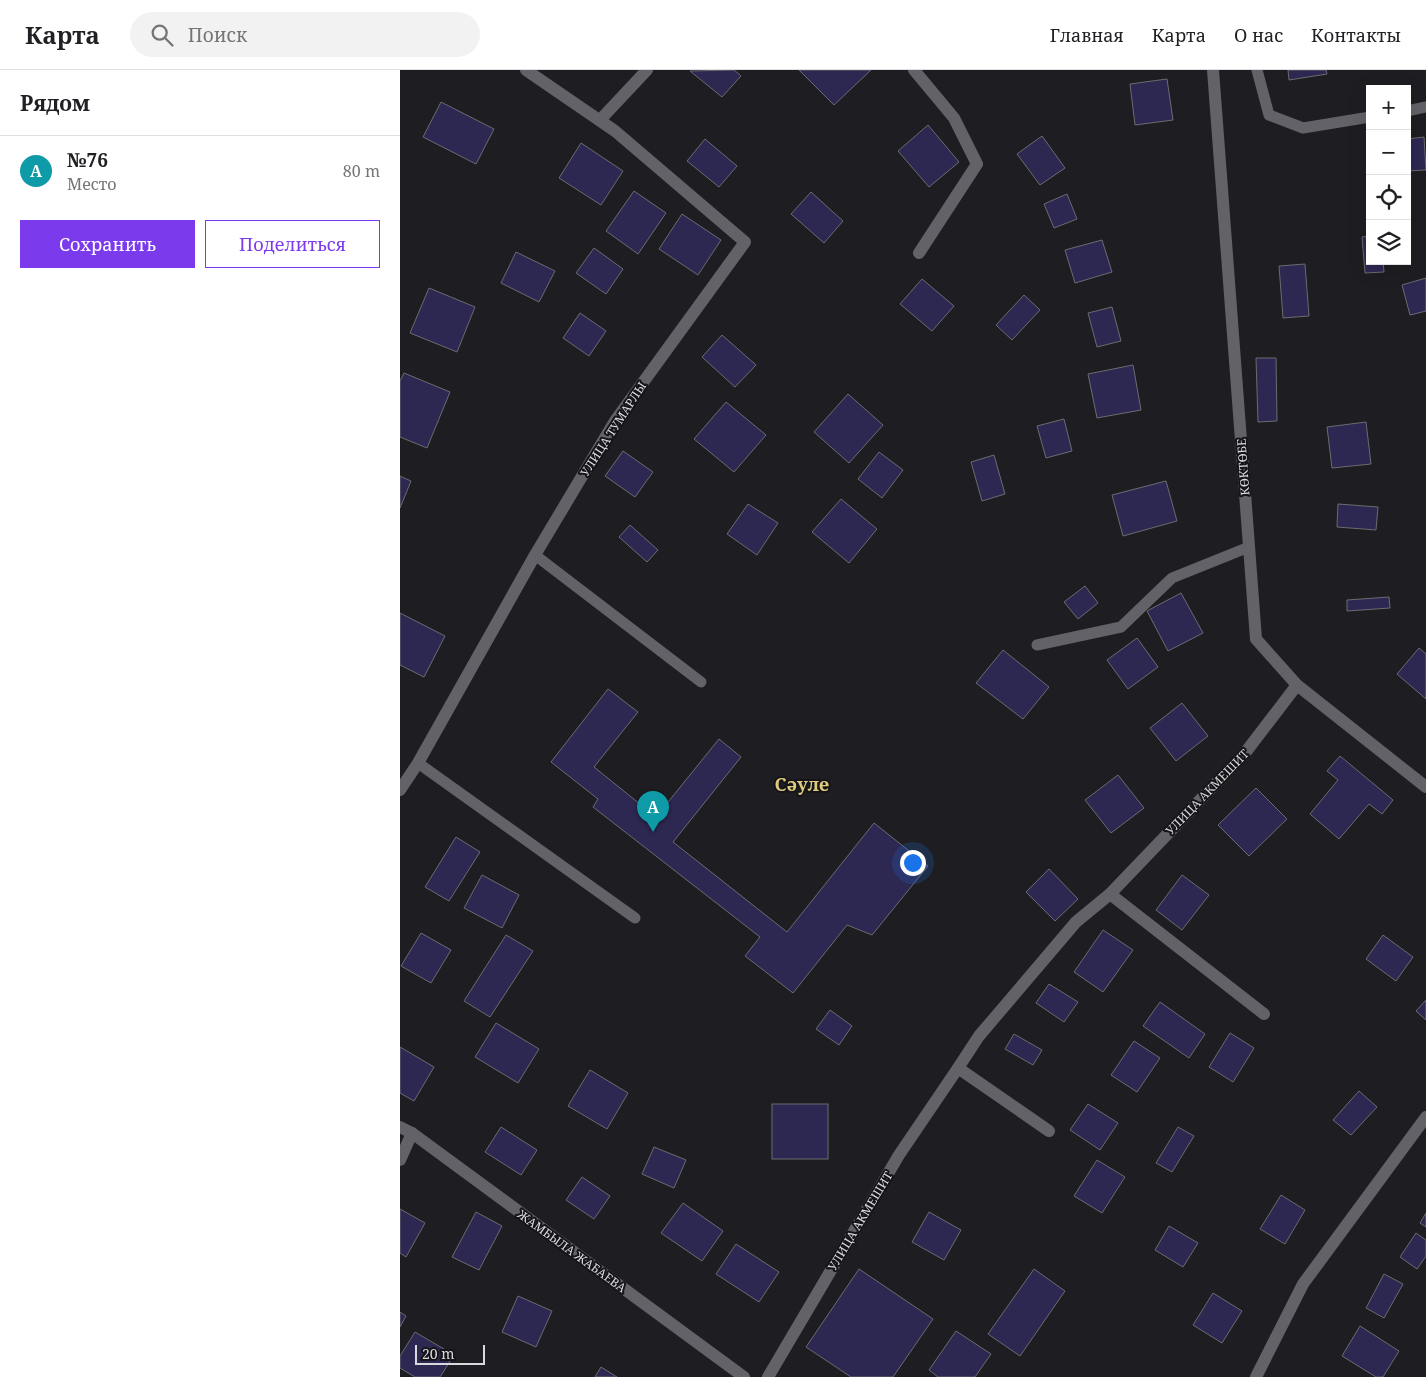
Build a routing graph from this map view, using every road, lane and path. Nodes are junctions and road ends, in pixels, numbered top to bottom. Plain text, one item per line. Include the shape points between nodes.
1 (526, 70) edge
2 (647, 70) edge
3 (914, 70) edge
4 (1213, 70) edge
5 (1257, 70) edge
6 (1426, 108) edge
7 (1411, 110) edge
8 (1366, 118) edge
9 (600, 120) junction
10 (919, 253) dead end
11 (1249, 547) junction
12 (535, 555) junction
13 (1037, 645) dead end
14 (701, 682) dead end
15 (1298, 685) junction
16 (418, 763) junction
17 (1426, 786) edge
18 (400, 790) edge
19 (1110, 894) junction
20 (635, 918) dead end
21 (1264, 1014) dead end
22 (958, 1068) junction
23 (1426, 1118) edge
24 (400, 1127) edge
25 (1049, 1131) dead end
26 (412, 1133) junction
27 (400, 1160) edge
28 (744, 1377) edge
29 (768, 1377) edge
30 (1256, 1377) edge

1 - 9 street, УЛИЦА ТУМАРЛЫ
2 - 9 street
3 - 10 street via 954,118 977,164
4 - 11 street, КӨКТӨБЕ
5 - 8 lane via 1269,115 1303,128
6 - 7 lane
9 - 12 street, УЛИЦА ТУМАРЛЫ via 745,242 615,421
11 - 13 lane via 1172,578 1121,627
11 - 15 street, КӨКТӨБЕ via 1256,639
12 - 14 lane
12 - 16 street, УЛИЦА ТУМАРЛЫ
15 - 17 street, КӨКТӨБЕ
15 - 19 street, УЛИЦА АКМЕШИТ via 1245,754
16 - 18 street, УЛИЦА ТУМАРЛЫ
16 - 20 lane
19 - 21 street
19 - 22 street, УЛИЦА АКМЕШИТ via 1076,922 979,1036
22 - 25 street
22 - 29 street, УЛИЦА АКМЕШИТ via 899,1155
23 - 30 street via 1303,1284
24 - 26 street, ЖАМБЫЛА ЖАБАЕВА
26 - 27 street
26 - 28 street, ЖАМБЫЛА ЖАБАЕВА

